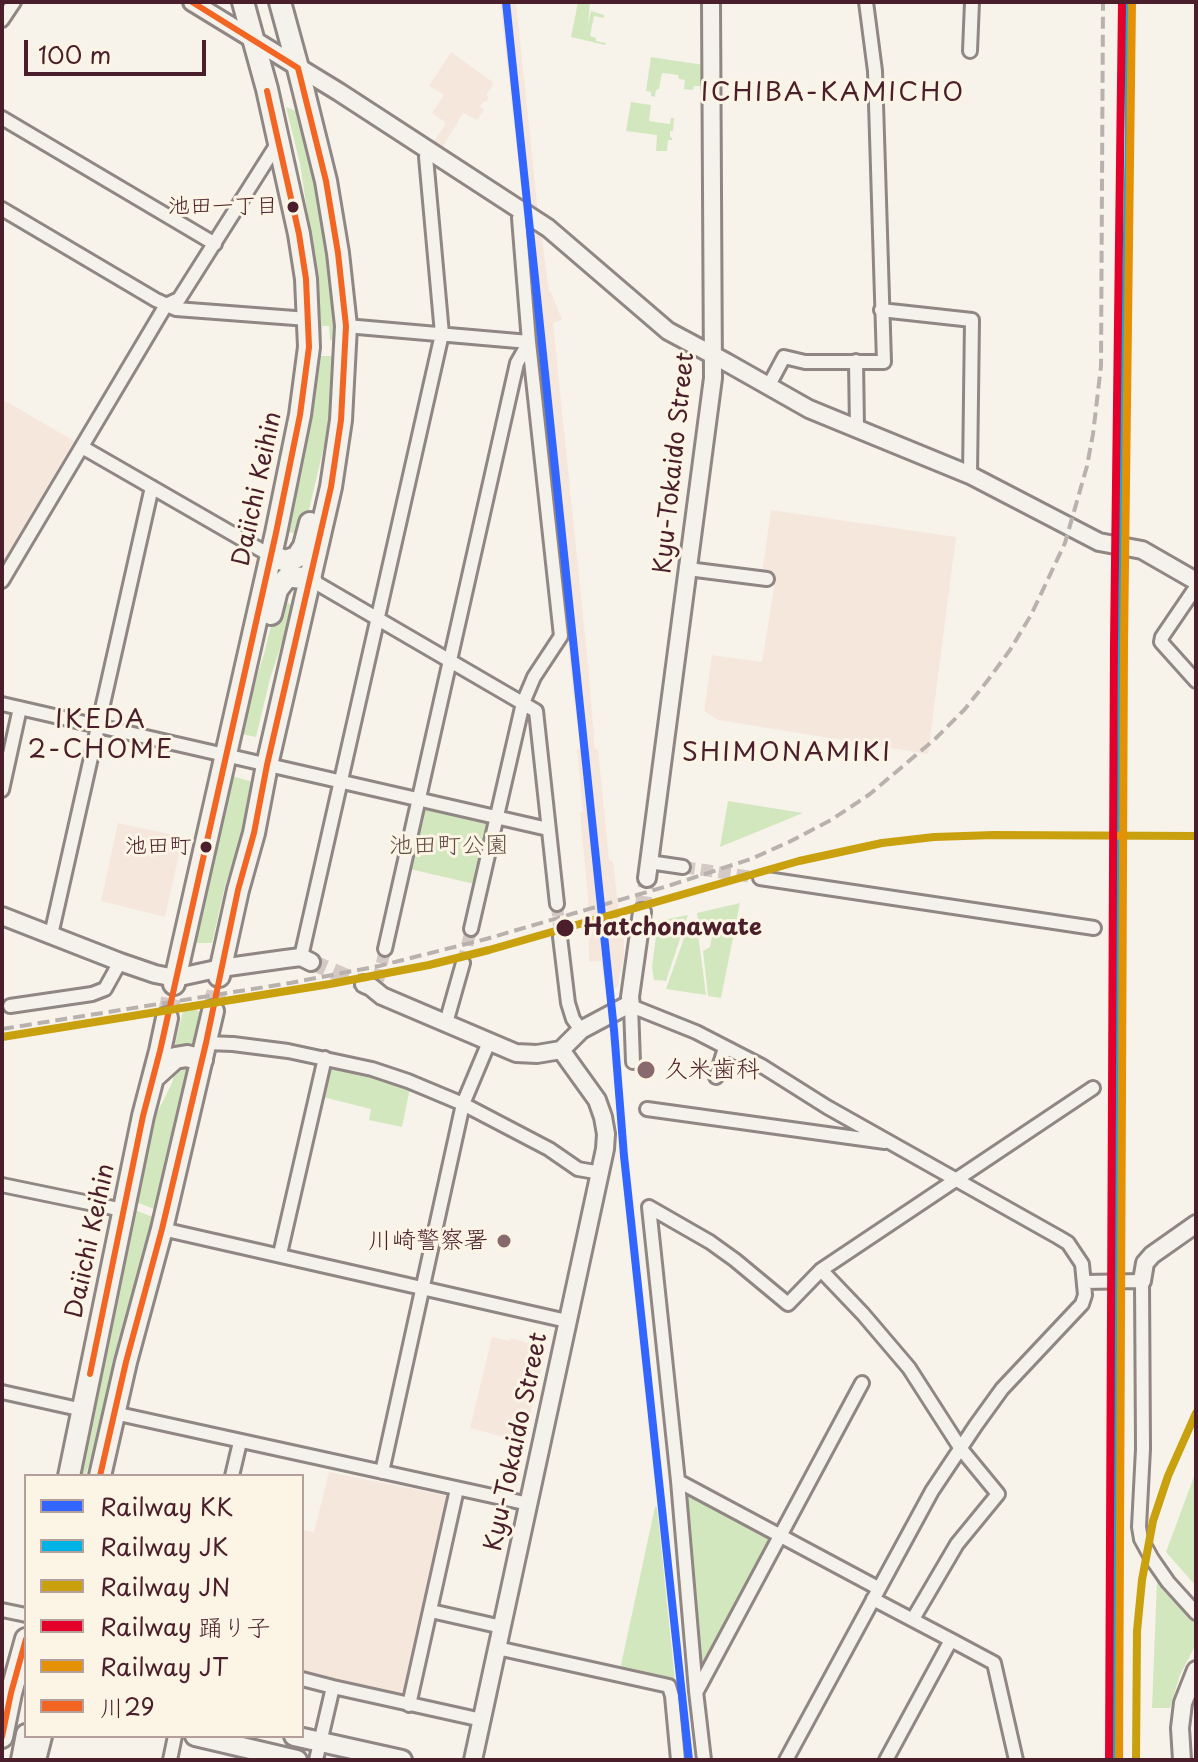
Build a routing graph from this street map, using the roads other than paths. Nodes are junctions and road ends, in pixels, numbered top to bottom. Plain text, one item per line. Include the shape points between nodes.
1 (14, 2) edge
2 (192, 2) edge
3 (243, 2) edge
4 (280, 2) edge
5 (711, 2) edge
6 (866, 2) edge
7 (972, 2) edge
8 (2, 20) edge
9 (254, 42) junction
10 (970, 51) dead end
11 (298, 68) junction
12 (2, 118) edge
13 (279, 141) junction
14 (429, 151) junction
15 (2, 209) edge
16 (522, 211) junction
17 (215, 244) junction
18 (166, 305) junction
19 (881, 310) junction
20 (308, 319) junction
21 (346, 326) junction
22 (442, 334) junction
23 (529, 342) junction
24 (712, 354) junction
25 (856, 361) junction
26 (768, 387) junction
27 (857, 428) junction
28 (82, 447) junction
29 (970, 475) junction
30 (152, 487) junction
31 (291, 568) junction
32 (688, 569) junction
33 (767, 579) dead end
34 (2, 581) edge
35 (1196, 581) edge
36 (1196, 587) edge
37 (377, 618) junction
38 (449, 660) junction
39 (1196, 681) edge
40 (523, 703) junction
41 (2, 704) edge
42 (20, 708) junction
43 (97, 726) junction
44 (226, 755) junction
45 (267, 765) junction
46 (342, 781) junction
47 (2, 790) edge
48 (418, 799) junction
49 (497, 817) junction
50 (548, 829) junction
51 (683, 867) tunnel mouth
52 (648, 870) joint
53 (760, 878) tunnel mouth
54 (557, 904) tunnel mouth
55 (642, 912) tunnel mouth
56 (2, 916) edge
57 (1094, 928) dead end
58 (471, 929) tunnel mouth
59 (51, 935) junction
60 (560, 937) tunnel mouth
61 (385, 949) tunnel mouth
62 (306, 960) joint
63 (120, 962) junction
64 (463, 963) tunnel mouth
65 (220, 972) junction
66 (174, 981) junction
67 (373, 985) tunnel mouth
68 (10, 1006) dead end
69 (631, 1006) junction
70 (213, 1011) tunnel mouth
71 (167, 1018) tunnel mouth
72 (446, 1023) junction
73 (581, 1030) junction
74 (489, 1042) junction
75 (725, 1048) junction
76 (561, 1050) junction
77 (204, 1051) junction
78 (325, 1058) junction
79 (633, 1062) dead end
80 (716, 1077) dead end
81 (153, 1078) junction
82 (1093, 1088) dead end
83 (463, 1104) junction
84 (647, 1109) dead end
85 (893, 1143) junction
86 (601, 1173) junction
87 (957, 1179) junction
88 (2, 1185) edge
89 (123, 1210) junction
90 (1196, 1224) edge
91 (162, 1229) junction
92 (280, 1254) junction
93 (821, 1270) junction
94 (1142, 1281) junction
95 (1084, 1282) junction
96 (423, 1288) junction
97 (567, 1321) junction
98 (862, 1383) dead end
99 (2, 1392) edge
100 (83, 1410) junction
101 (114, 1413) junction
102 (240, 1442) junction
103 (961, 1449) junction
104 (382, 1472) junction
105 (69, 1474) edge
106 (100, 1474) edge
107 (232, 1474) edge
108 (678, 1481) junction
109 (457, 1489) junction
110 (529, 1504) junction
111 (780, 1534) junction
112 (876, 1593) junction
113 (2, 1610) edge
114 (431, 1611) junction
115 (1196, 1613) edge
116 (24, 1615) edge
117 (913, 1619) junction
118 (502, 1627) junction
119 (951, 1640) junction
120 (24, 1646) edge
121 (497, 1648) junction
122 (1196, 1670) edge
123 (304, 1680) edge
124 (14, 1683) edge
125 (333, 1687) junction
126 (696, 1691) junction
127 (409, 1705) junction
128 (482, 1720) junction
129 (2, 1737) edge
130 (25, 1738) edge
131 (40, 1738) edge
132 (175, 1738) edge
133 (204, 1738) edge
134 (297, 1738) edge
135 (318, 1751) edge
136 (21, 1760) edge
137 (35, 1760) edge
138 (170, 1760) edge
139 (297, 1760) edge
140 (402, 1760) edge
141 (473, 1760) edge
142 (678, 1760) edge
143 (704, 1760) edge
144 (786, 1760) edge
145 (886, 1760) edge
146 (1016, 1760) edge
147 (1182, 1760) edge

1 - 8 street
2 - 9 street
3 - 9 highway, Daiichi Keihin
4 - 11 highway, Daiichi Keihin
5 - 24 street, Kyu-Tokaido Street
6 - 19 street via 875,71
7 - 10 street
9 - 11 street
9 - 13 highway, Daiichi Keihin
11 - 14 street
11 - 21 highway, Daiichi Keihin via 326,181
12 - 17 street
13 - 17 street
13 - 20 highway, Daiichi Keihin via 299,234
14 - 16 street
14 - 22 street
15 - 18 street
16 - 23 street
16 - 24 street via 662,328
17 - 18 street via 179,299
18 - 20 street
18 - 28 street
19 - 25 street via 884,362
19 - 29 street via 972,320
20 - 31 highway, Daiichi Keihin via 300,415 276,533
21 - 22 street
21 - 31 highway, Daiichi Keihin via 334,472
22 - 23 street
22 - 37 street
23 - 38 street via 517,363
23 - 40 street via 561,636
24 - 26 street
24 - 32 street, Kyu-Tokaido Street
25 - 26 street via 784,357
25 - 27 street
26 - 27 street
27 - 29 street
28 - 30 street
28 - 34 street
29 - 35 street via 1081,534 1142,550
30 - 31 street
30 - 43 street
31 - 37 street
31 - 44 highway, Daiichi Keihin
31 - 45 highway, Daiichi Keihin via 305,604
32 - 33 street
32 - 52 street, Kyu-Tokaido Street
36 - 39 street via 1161,642
37 - 38 street
37 - 46 street
38 - 40 street
38 - 48 street
40 - 49 street
40 - 50 street via 536,711
41 - 42 street
42 - 43 street
42 - 47 street
43 - 44 street
43 - 59 street
44 - 45 street
44 - 66 highway, Daiichi Keihin
45 - 46 street
45 - 65 highway, Daiichi Keihin
46 - 48 street
46 - 62 street
48 - 49 street
48 - 61 street
49 - 50 street
49 - 58 street
50 - 54 street
51 - 52 street
53 - 57 street
55 - 69 street
56 - 59 street
59 - 63 street
60 - 73 street via 568,1003
62 - 65 street
63 - 66 street
63 - 68 street via 105,989
64 - 72 street
65 - 66 street
67 - 72 street via 382,996
69 - 73 street
69 - 75 street
69 - 79 street
70 - 77 highway
71 - 81 highway, Daiichi Keihin
72 - 74 street
73 - 76 street
74 - 76 street via 516,1053
74 - 83 street
75 - 80 street
75 - 85 street
76 - 86 street, Kyu-Tokaido Street via 603,1117
77 - 78 street via 257,1047
77 - 81 highway via 175,1058
77 - 91 highway
78 - 83 street via 372,1069
78 - 92 street
81 - 89 highway, Daiichi Keihin
82 - 87 street
83 - 86 street via 578,1169
83 - 96 street
84 - 85 street
85 - 87 street
86 - 97 street, Kyu-Tokaido Street
87 - 93 street
87 - 95 street via 1068,1243 1082,1264
88 - 89 street
89 - 100 highway, Daiichi Keihin
90 - 94 street via 1152,1255
91 - 92 street
91 - 101 highway
92 - 96 street
93 - 103 street via 909,1368
93 - 108 street via 788,1304 710,1242 649,1207
94 - 95 street
94 - 115 street via 1139,1527 1152,1559
95 - 103 street via 1082,1304 1002,1389
96 - 97 street
96 - 104 street
97 - 110 street, Kyu-Tokaido Street
98 - 111 street
99 - 100 street
100 - 105 highway, Daiichi Keihin
101 - 102 street
101 - 106 highway
102 - 104 street
102 - 107 street
103 - 112 street
103 - 117 street via 998,1494 957,1544
104 - 109 street
108 - 111 street
108 - 126 street
109 - 110 street
109 - 114 street
110 - 118 street, Kyu-Tokaido Street
111 - 112 street
111 - 126 street
112 - 117 street
112 - 144 street
113 - 116 street
114 - 118 street
114 - 127 street
117 - 119 street
118 - 121 street, Kyu-Tokaido Street
119 - 145 street
119 - 146 street via 994,1663
120 - 124 highway
121 - 128 street, Kyu-Tokaido Street
121 - 142 street via 669,1686
122 - 147 street via 1183,1703
123 - 125 street
124 - 129 highway
125 - 127 street
125 - 135 street
126 - 143 street
127 - 128 street
128 - 141 street, Kyu-Tokaido Street
130 - 136 main road
131 - 137 highway
132 - 138 street
133 - 139 main road
134 - 135 main road
135 - 140 main road

